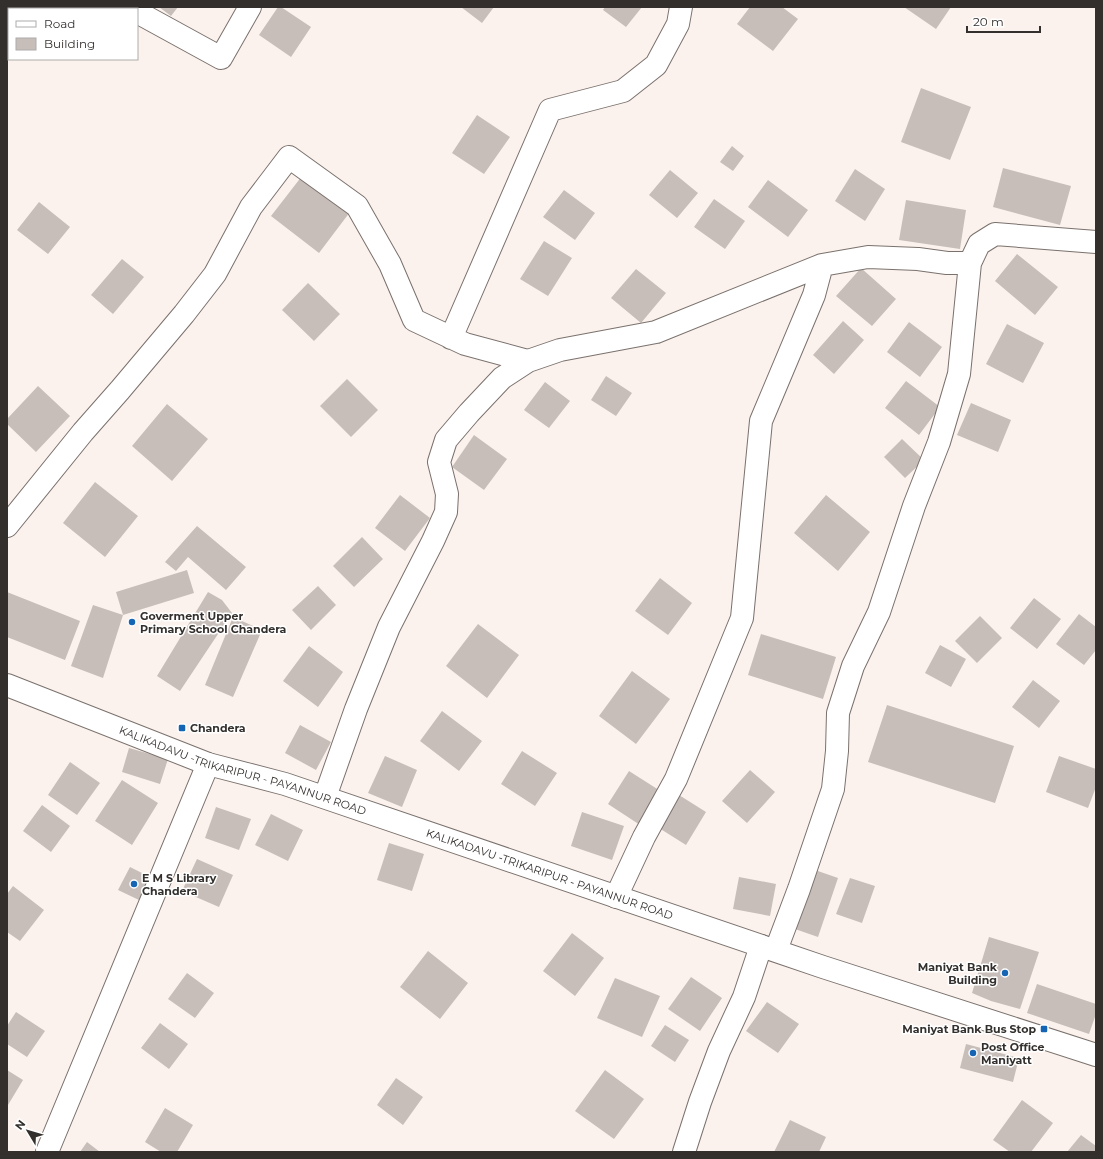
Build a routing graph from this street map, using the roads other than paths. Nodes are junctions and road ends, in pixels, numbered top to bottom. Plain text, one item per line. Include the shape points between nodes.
1 (250, 7) edge
2 (681, 7) edge
3 (138, 13) edge
4 (1096, 242) edge
5 (970, 263) junction
6 (822, 265) junction
7 (451, 338) junction
8 (528, 361) junction
9 (7, 526) edge
10 (7, 685) edge
11 (208, 764) junction
12 (325, 797) junction
13 (616, 896) junction
14 (769, 948) junction
15 (1096, 1055) edge
16 (47, 1152) edge
17 (684, 1152) edge

1 - 3 street via 221,58
2 - 7 street via 678,24 656,65 623,91 550,110
4 - 5 street via 995,234 978,244
5 - 6 street via 947,264 918,259 868,257
5 - 14 street via 959,374 939,442 914,506 879,612 853,666 838,713 833,790 799,889
6 - 8 street via 656,332 560,350
6 - 13 street via 814,295 761,421 742,618 676,779 644,837
7 - 8 street via 464,344
7 - 9 street via 414,320 390,264 356,206 289,158 251,207 215,274
8 - 12 street via 502,378 446,440 439,462 447,494 446,512 389,627
10 - 11 street, KALIKADAVU -TRIKARIPUR - PAYANNUR ROAD
11 - 12 street, KALIKADAVU -TRIKARIPUR - PAYANNUR ROAD
11 - 16 street
12 - 13 street, KALIKADAVU -TRIKARIPUR - PAYANNUR ROAD
13 - 14 street, KALIKADAVU -TRIKARIPUR - PAYANNUR ROAD
14 - 15 street, KALIKADAVU -TRIKARIPUR - PAYANNUR ROAD
14 - 17 street via 719,1051

